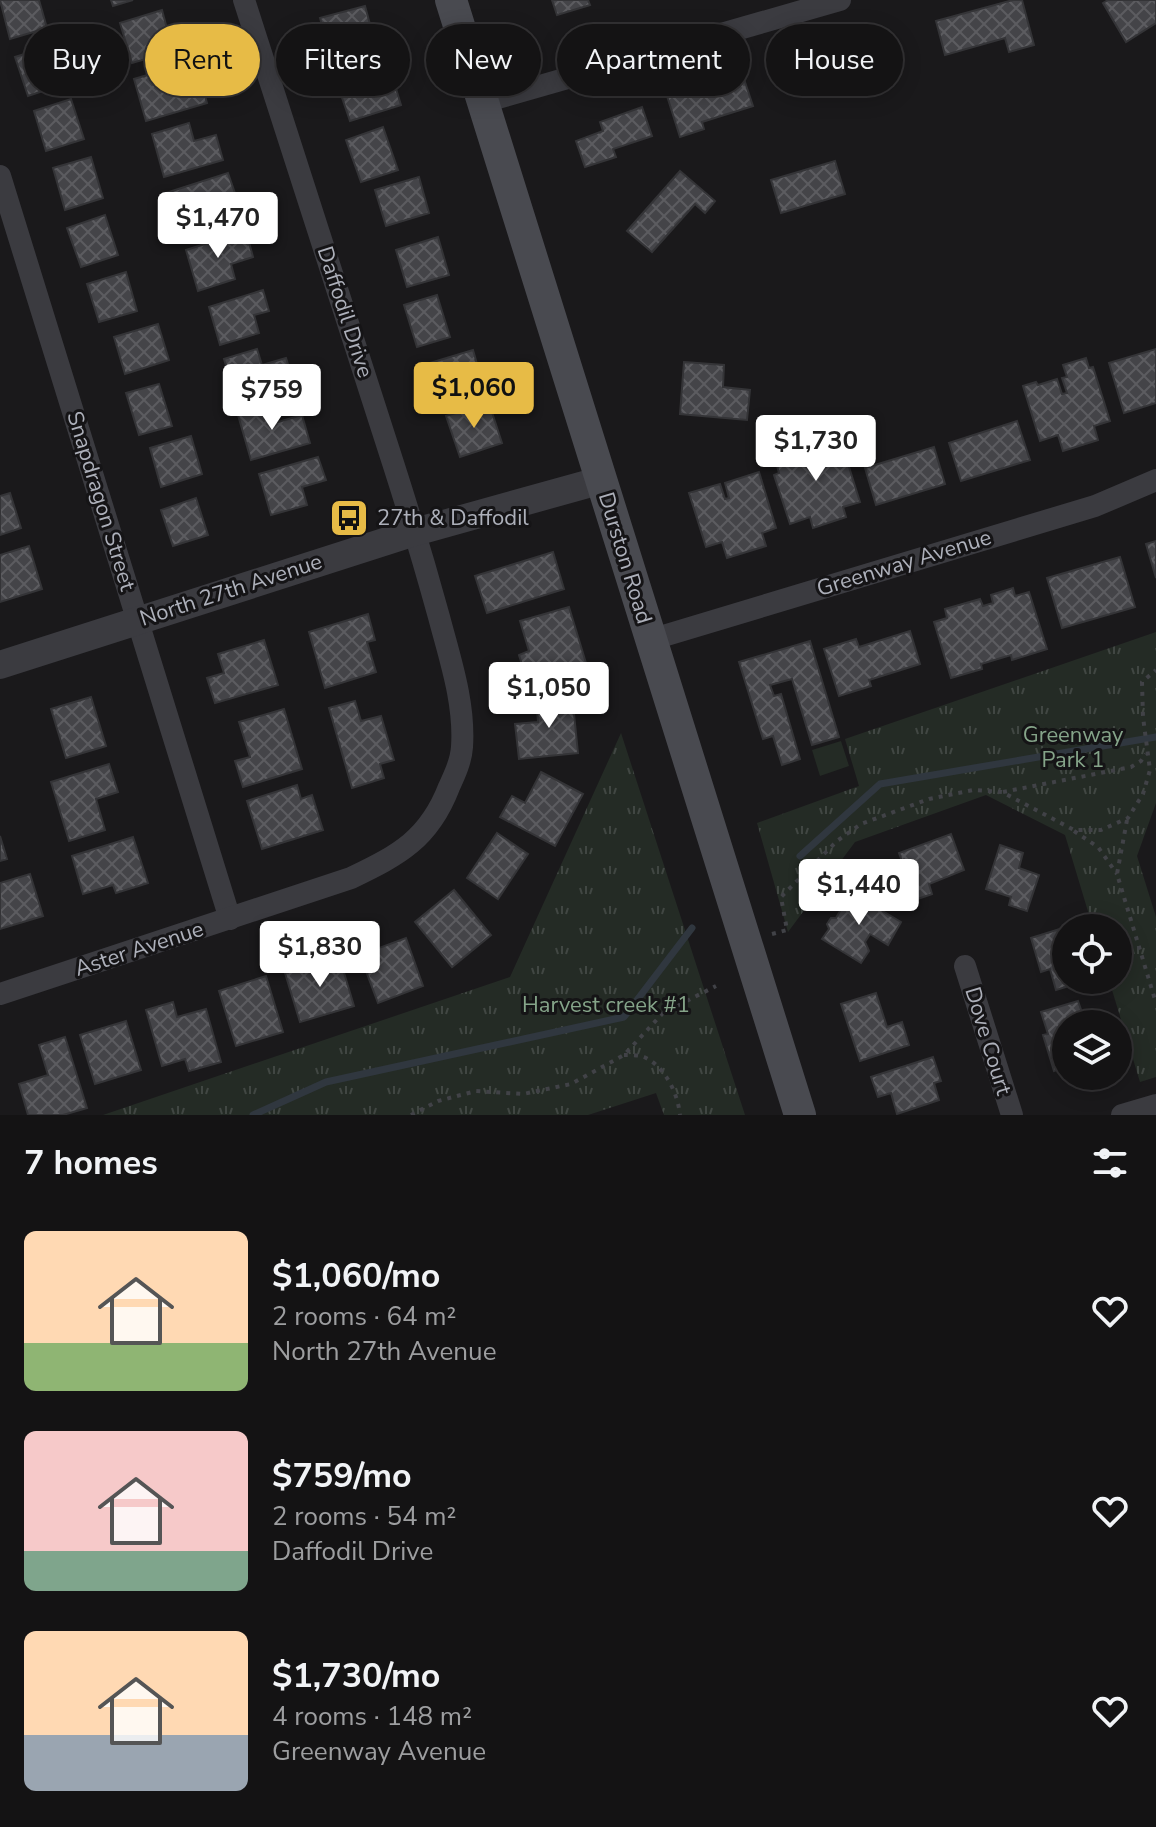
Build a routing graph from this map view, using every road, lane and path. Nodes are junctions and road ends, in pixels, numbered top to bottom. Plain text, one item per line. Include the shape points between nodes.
1 (244, 0) edge
2 (451, 0) edge
3 (840, 0) edge
4 (484, 102) junction
5 (0, 176) edge
6 (602, 480) junction
7 (1156, 480) edge
8 (415, 532) junction
9 (138, 619) junction
10 (650, 640) junction
11 (0, 665) edge
12 (1156, 670) edge
13 (1147, 751) junction
14 (1002, 792) junction
15 (1128, 818) junction
16 (1074, 830) junction
17 (1117, 874) junction
18 (230, 919) junction
19 (772, 935) dead end
20 (965, 966) dead end
21 (716, 986) dead end
22 (0, 994) edge
23 (1156, 1003) edge
24 (624, 1055) junction
25 (1156, 1105) edge
26 (411, 1115) edge
27 (680, 1115) edge
28 (800, 1115) edge
29 (1012, 1115) edge
30 (1122, 1115) edge

1 - 8 street, Daffodil Drive
2 - 4 main road, Durston Road
3 - 4 street
4 - 6 main road, Durston Road
5 - 9 street, Snapdragon Street
6 - 8 street, North 27th Avenue
6 - 10 main road, Durston Road
7 - 10 street, Greenway Avenue via 1095,506
8 - 9 street, North 27th Avenue
8 - 18 street, Aster Avenue via 461,708 462,748 444,802 421,835 395,857 351,878
9 - 11 street, North 27th Avenue
9 - 18 street, Snapdragon Street
10 - 28 main road, Durston Road
12 - 13 path via 1142,682
13 - 14 path via 1131,767
13 - 15 path via 1150,770
14 - 16 path
14 - 19 path via 973,790 929,799 861,824 781,897 787,930
15 - 16 path via 1101,830
15 - 17 path
16 - 17 path via 1098,847
17 - 23 path
18 - 22 street, Aster Avenue
20 - 29 street, Dove Court
21 - 24 path via 663,1013
24 - 26 path via 571,1084 523,1094 476,1091
24 - 27 path via 644,1057 660,1069 678,1097
25 - 30 street

